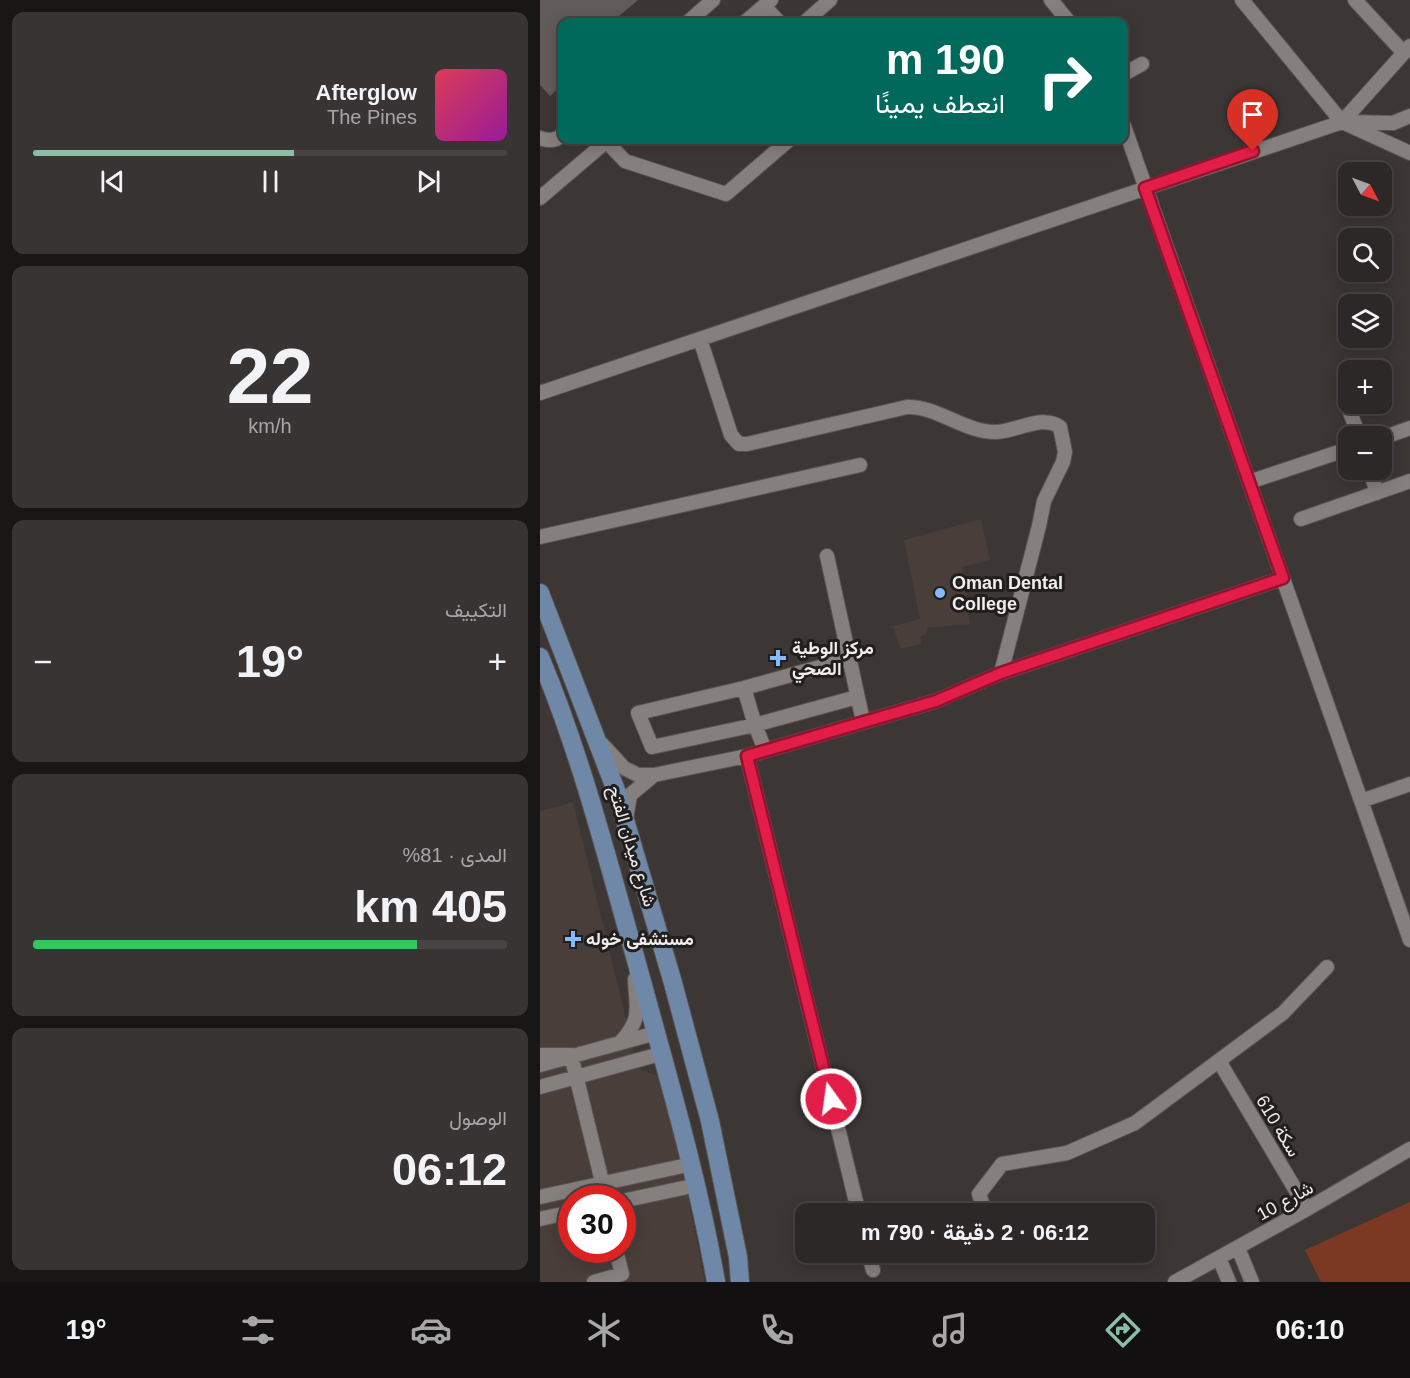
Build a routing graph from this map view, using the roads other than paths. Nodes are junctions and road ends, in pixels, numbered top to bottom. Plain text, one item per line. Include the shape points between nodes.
1 (713, 0) edge
2 (830, 0) edge
3 (1052, 0) edge
4 (1242, 0) edge
5 (1355, 0) edge
6 (767, 3) edge
7 (693, 18) edge
8 (749, 18) edge
9 (776, 18) edge
10 (813, 18) edge
11 (1067, 18) edge
12 (1407, 49) edge
13 (1142, 64) dead end
14 (1128, 72) edge
15 (1410, 116) edge
16 (1342, 122) junction
17 (540, 138) edge
18 (558, 138) edge
19 (1128, 138) edge
20 (602, 144) edge
21 (610, 144) edge
22 (784, 144) edge
23 (1410, 153) edge
24 (1145, 188) junction
25 (540, 198) edge
26 (700, 339) junction
27 (540, 393) edge
28 (1410, 429) edge
29 (1392, 435) edge
30 (1338, 452) edge
31 (860, 465) dead end
32 (1373, 480) edge
33 (1410, 481) edge
34 (1249, 482) junction
35 (1377, 493) junction
36 (1301, 519) dead end
37 (540, 537) edge
38 (827, 556) dead end
39 (1283, 578) junction
40 (540, 593) edge
41 (540, 657) edge
42 (849, 659) junction
43 (1001, 673) junction
44 (744, 688) junction
45 (857, 697) junction
46 (863, 721) junction
47 (755, 725) junction
48 (596, 737) junction
49 (765, 750) junction
50 (747, 756) junction
51 (654, 775) junction
52 (1410, 784) edge
53 (1361, 801) junction
54 (626, 824) junction
55 (1410, 940) edge
56 (634, 956) junction
57 (1327, 967) dead end
58 (656, 1033) junction
59 (683, 1037) junction
60 (620, 1042) junction
61 (660, 1054) junction
62 (540, 1055) edge
63 (571, 1055) junction
64 (1219, 1061) junction
65 (540, 1065) edge
66 (577, 1078) junction
67 (540, 1087) edge
68 (1410, 1149) edge
69 (692, 1164) junction
70 (602, 1183) junction
71 (697, 1185) junction
72 (540, 1197) edge
73 (636, 1198) edge
74 (856, 1203) edge
75 (982, 1203) edge
76 (1307, 1209) junction
77 (558, 1215) edge
78 (540, 1219) edge
79 (1238, 1248) junction
80 (1219, 1258) junction
81 (619, 1263) edge
82 (871, 1263) edge
83 (873, 1270) dead end
84 (594, 1282) edge
85 (716, 1282) edge
86 (740, 1282) edge
87 (1175, 1282) edge
88 (1229, 1282) edge
89 (1251, 1282) edge

1 - 7 street
2 - 10 street
3 - 11 street
4 - 16 street
5 - 12 street
6 - 8 street
6 - 9 street
12 - 16 street
13 - 14 street
15 - 16 street via 1393,123
16 - 23 street
16 - 24 street
17 - 18 street
19 - 24 street
20 - 25 street
21 - 22 street via 625,161 726,194
24 - 26 street
24 - 34 street
26 - 27 street
26 - 43 street via 731,435 739,444 917,406 986,431 1044,422 1060,427 1063,462 1041,511
28 - 29 street
30 - 34 street
31 - 37 street
32 - 35 street
33 - 35 street
34 - 39 street
35 - 36 street
38 - 42 street
39 - 43 street
39 - 53 street
40 - 48 main road, شارع ميدان الفتح
41 - 56 main road, شارع ميدان الفتح via 591,801
42 - 44 street
42 - 45 street
43 - 46 street via 936,701
44 - 47 street
44 - 47 street via 638,713 652,747
45 - 46 street
45 - 47 street
46 - 49 street
47 - 49 street
48 - 51 street via 624,768 638,775
48 - 54 main road, شارع ميدان الفتح
49 - 50 street
50 - 51 street
50 - 74 street
51 - 54 street via 630,795
52 - 53 street
53 - 55 street
54 - 59 main road, شارع ميدان الفتح
56 - 58 main road, شارع ميدان الفتح
56 - 60 street via 637,1018
57 - 64 street via 1283,1013
58 - 59 main road
58 - 60 street
58 - 61 main road, شارع ميدان الفتح
59 - 61 main road
59 - 86 main road, شارع ميدان الفتح via 710,1121
60 - 63 street
61 - 66 street
61 - 69 main road, شارع ميدان الفتح
62 - 63 street
63 - 65 street
63 - 66 street
64 - 75 street via 1135,1123 1067,1153 1002,1164 979,1194
64 - 76 street, سكة 610
66 - 67 street
66 - 70 street
68 - 76 street, شارع 10
69 - 70 street
69 - 71 main road, شارع ميدان الفتح
70 - 72 street
71 - 73 street
71 - 85 main road, شارع ميدان الفتح
76 - 79 street, شارع 10
77 - 78 street
79 - 80 street, شارع 10
79 - 89 street
80 - 87 street, شارع 10
80 - 88 street
81 - 84 street via 622,1274
82 - 83 street

